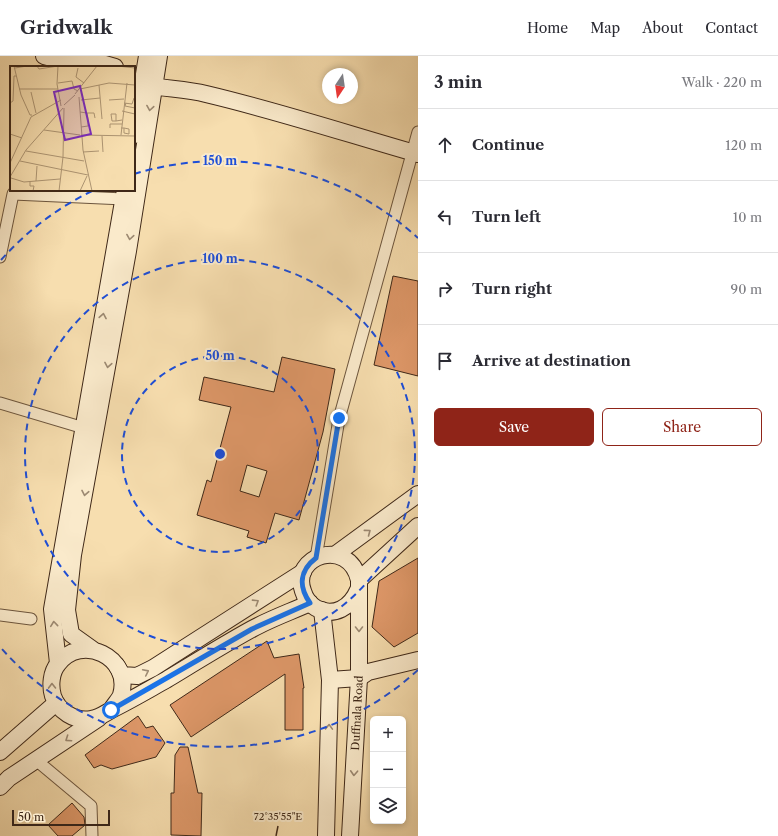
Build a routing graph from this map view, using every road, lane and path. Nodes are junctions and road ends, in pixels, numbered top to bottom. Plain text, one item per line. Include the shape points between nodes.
1 (44, 56) edge
2 (78, 56) edge
3 (147, 56) edge
4 (159, 56) edge
5 (81, 66) edge
6 (112, 66) edge
7 (147, 81) edge
8 (135, 131) edge
9 (418, 132) edge
10 (415, 153) edge
11 (135, 188) edge
12 (135, 191) edge
13 (124, 195) edge
14 (0, 257) edge
15 (0, 403) edge
16 (84, 428) junction
17 (418, 494) edge
18 (418, 526) edge
19 (336, 554) junction
20 (316, 558) junction
21 (303, 572) junction
22 (359, 585) junction
23 (316, 607) junction
24 (0, 615) edge
25 (31, 619) dead end
26 (92, 649) junction
27 (418, 660) edge
28 (58, 663) junction
29 (115, 663) junction
30 (359, 678) junction
31 (330, 680) junction
32 (56, 703) junction
33 (106, 714) junction
34 (0, 752) edge
35 (36, 760) junction
36 (3, 781) edge
37 (92, 836) edge
38 (326, 836) edge
39 (350, 836) edge

1 - 5 main road
2 - 6 main road
3 - 7 main road
4 - 7 main road
7 - 8 main road
7 - 10 main road via 205,93
7 -> 11 main road
9 - 10 street
10 - 20 street via 339,418
12 -> 26 main road via 128,251 73,555 67,610 71,634
13 - 14 street via 13,194
16 -> 13 main road
15 - 16 street
28 -> 16 main road via 52,609
19 -> 17 main road
18 - 22 main road
19 - 20 main road
19 - 22 main road via 352,564 357,571
20 - 21 main road
21 - 23 main road via 302,588
29 -> 21 main road via 122,675 137,676 148,671
22 - 23 main road via 355,598 340,610 331,612
22 -> 30 main road, Duffnala Road
23 - 31 main road
23 - 33 main road via 252,629
24 - 25 street
26 - 28 main road via 72,652
26 - 29 main road via 104,653
27 - 30 main road via 368,672
32 -> 28 main road via 51,683
29 - 33 main road via 121,674 120,696
30 - 31 main road
30 -> 39 main road, Duffnala Road
38 -> 31 main road
32 - 33 main road via 77,719 90,720
32 - 34 main road
33 -> 35 main road
35 - 36 main road
35 - 37 street via 91,806

